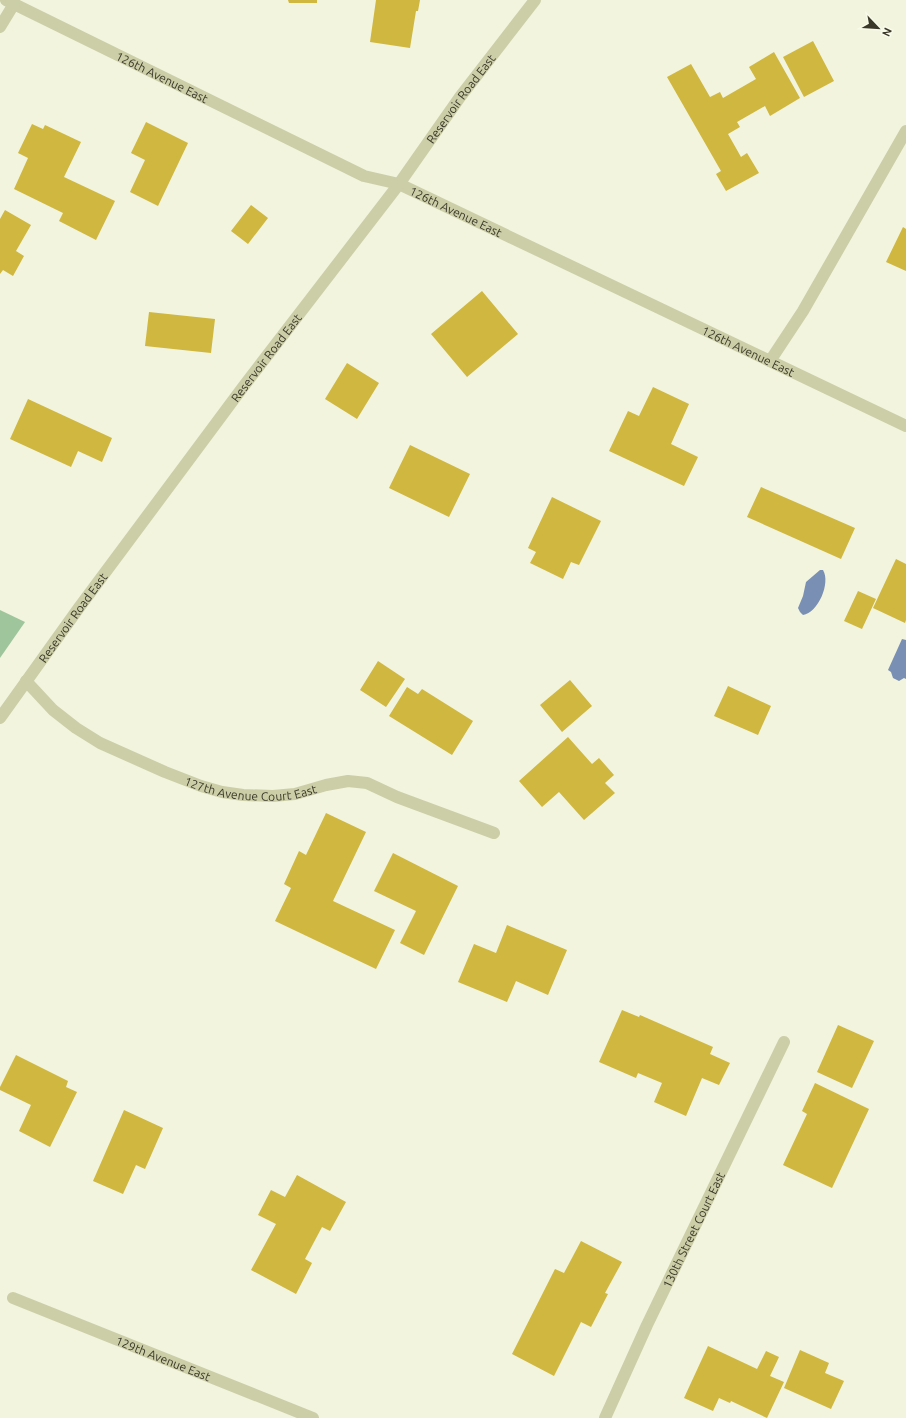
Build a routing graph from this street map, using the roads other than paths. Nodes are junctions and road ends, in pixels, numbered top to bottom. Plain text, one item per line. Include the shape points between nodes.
1 (535, 0) edge
2 (10, 2) edge
3 (0, 27) edge
4 (906, 131) edge
5 (398, 184) junction
6 (770, 361) junction
7 (906, 426) edge
8 (26, 681) junction
9 (0, 718) edge
10 (494, 833) dead end
11 (784, 1042) dead end
12 (13, 1298) dead end
13 (313, 1418) edge
14 (605, 1418) edge

1 - 5 street, Reservoir Road East via 460,97
2 - 3 street
2 - 5 street, 126th Avenue East via 364,176
4 - 6 street via 803,311
5 - 6 street, 126th Avenue East
5 - 8 street, Reservoir Road East via 242,387
6 - 7 street, 126th Avenue East
8 - 9 street, Reservoir Road East
8 - 10 street, 127th Avenue Court East via 53,710 100,743 201,786 229,793 273,796 295,794 348,781 367,783 397,797
11 - 14 street, 130th Street Court East via 647,1325
12 - 13 street, 129th Avenue East

